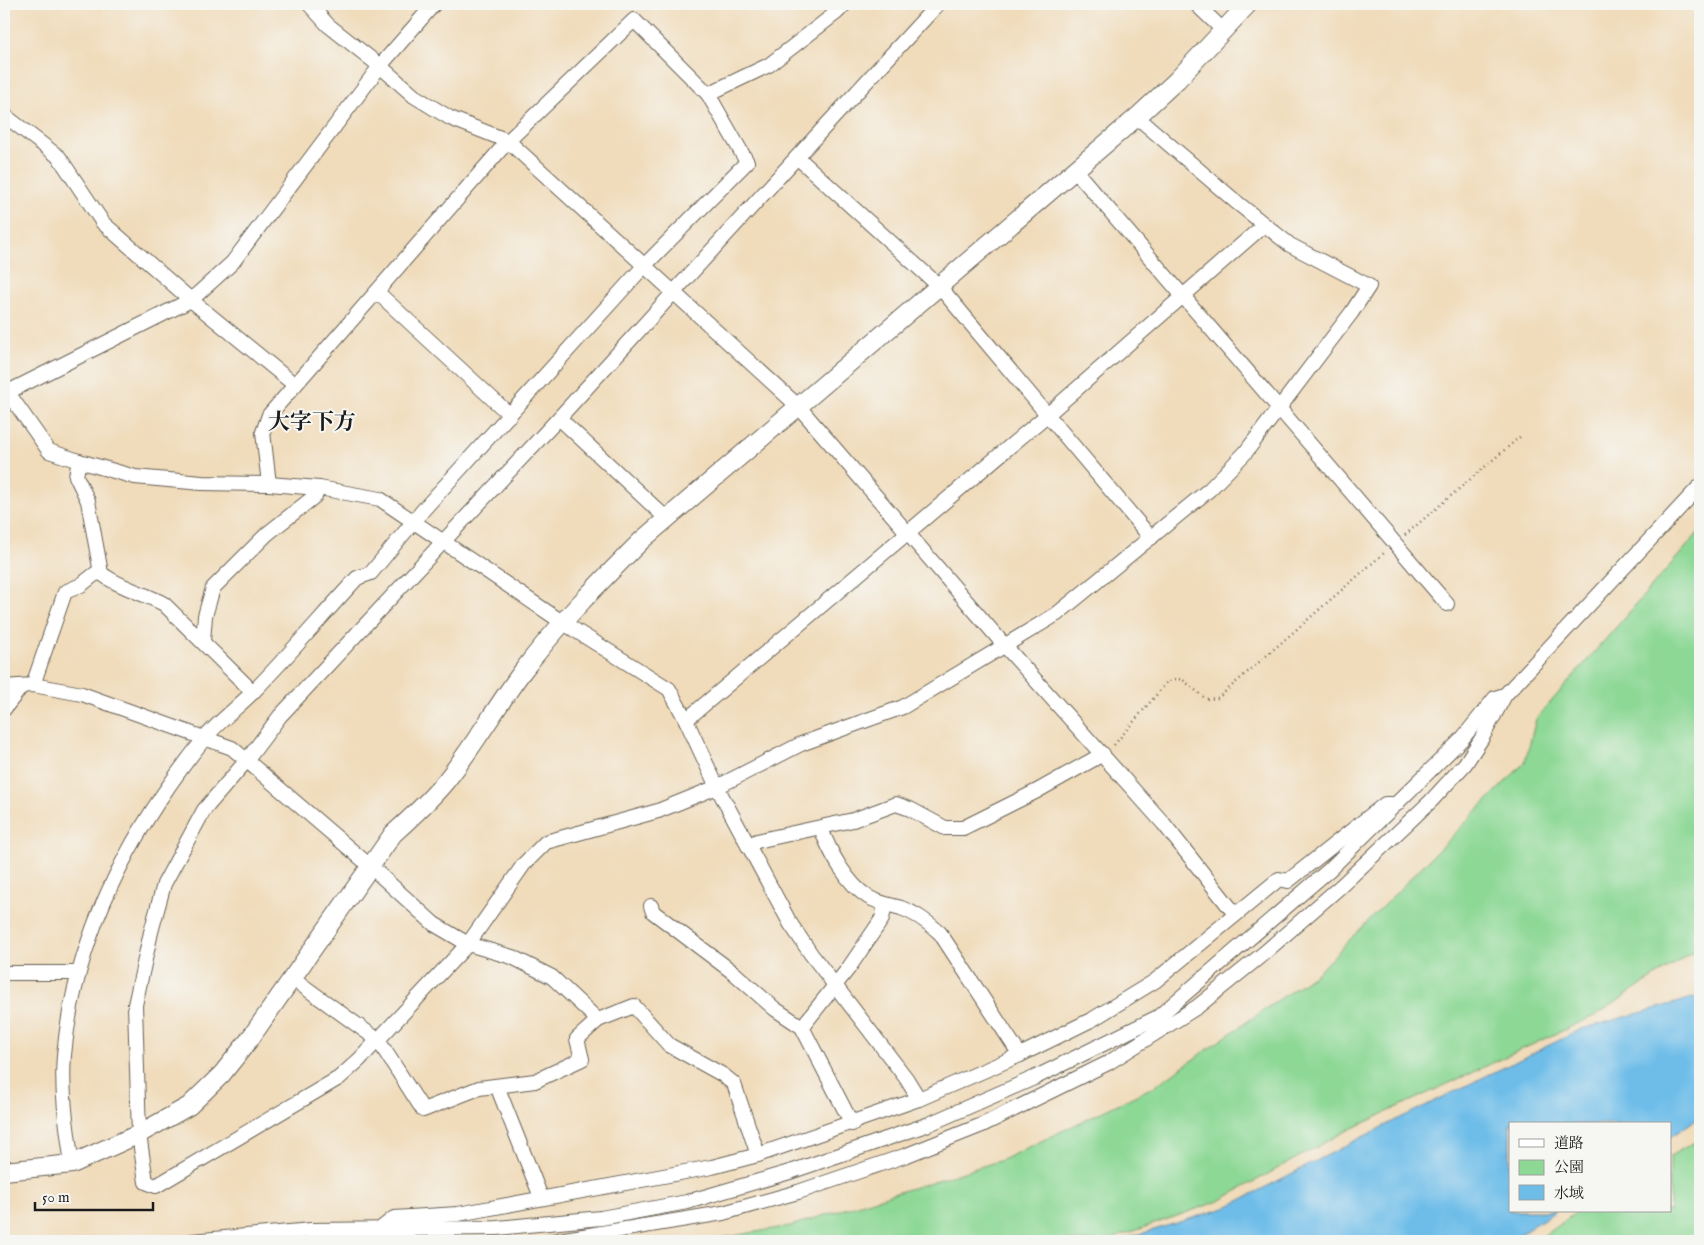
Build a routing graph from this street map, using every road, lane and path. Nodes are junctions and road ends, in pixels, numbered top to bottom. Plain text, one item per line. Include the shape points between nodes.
1 (309, 4) edge
2 (434, 4) edge
3 (845, 4) edge
4 (938, 4) edge
5 (1196, 4) edge
6 (1248, 4) edge
7 (1224, 31) junction
8 (380, 66) junction
9 (708, 94) junction
10 (4, 115) edge
11 (1137, 116) junction
12 (508, 142) junction
13 (797, 157) junction
14 (1074, 169) junction
15 (1264, 225) junction
16 (645, 265) junction
17 (939, 286) junction
18 (673, 291) junction
19 (377, 292) junction
20 (1183, 297) junction
21 (191, 300) junction
22 (295, 385) junction
23 (5, 391) edge
24 (799, 407) junction
25 (1279, 407) junction
26 (510, 415) junction
27 (1047, 415) junction
28 (559, 418) junction
29 (1522, 435) dead end
30 (79, 462) junction
31 (269, 484) junction
32 (1700, 486) edge
33 (319, 488) junction
34 (667, 519) junction
35 (415, 522) junction
36 (907, 533) junction
37 (1152, 538) junction
38 (443, 541) junction
39 (1394, 544) junction
40 (101, 573) junction
41 (1447, 604) dead end
42 (562, 622) junction
43 (203, 641) junction
44 (1005, 646) junction
45 (27, 686) junction
46 (4, 687) edge
47 (253, 692) junction
48 (1506, 694) junction
49 (4, 709) edge
50 (686, 720) junction
51 (206, 738) junction
52 (1103, 754) junction
53 (247, 760) junction
54 (717, 787) junction
55 (1398, 804) junction
56 (821, 828) junction
57 (748, 846) junction
58 (370, 866) junction
59 (885, 904) junction
60 (651, 906) dead end
61 (1235, 914) junction
62 (468, 944) junction
63 (4, 973) edge
64 (78, 973) junction
65 (292, 978) junction
66 (836, 985) junction
67 (598, 1020) junction
68 (802, 1027) junction
69 (378, 1040) junction
70 (1020, 1055) junction
71 (497, 1086) junction
72 (918, 1099) junction
73 (852, 1124) junction
74 (139, 1134) junction
75 (758, 1156) junction
76 (72, 1164) junction
77 (4, 1171) edge
78 (541, 1197) junction
79 (380, 1230) junction
80 (192, 1241) edge
81 (553, 1241) edge

1 - 8 street via 328,25
2 - 8 street
3 - 9 street via 769,66
4 - 13 street
5 - 7 street
6 - 7 street
7 - 11 street
8 - 12 street via 414,96 450,118
8 - 21 street via 232,263
9 - 12 street via 634,20
9 - 16 street via 747,162
10 - 21 street via 59,157 103,223
11 - 14 street
11 - 15 street
12 - 16 street
12 - 19 street
13 - 17 street
13 - 18 street
14 - 17 street
14 - 20 street
15 - 20 street
15 - 25 street via 1290,244 1369,286
16 - 18 street
16 - 26 street
17 - 24 street
17 - 27 street
18 - 24 street
18 - 28 street
19 - 22 street
19 - 26 street
20 - 25 street
20 - 27 street
21 - 22 street
21 - 23 street
22 - 31 street via 270,415 263,432
23 - 30 street via 49,451
24 - 34 street
24 - 36 street
25 - 37 street via 1245,453 1210,489
25 - 39 street
26 - 35 street
27 - 36 street
27 - 37 street
28 - 34 street
28 - 38 street
29 - 39 path
30 - 31 street via 135,477
30 - 40 street via 76,476 88,501
31 - 33 street
32 - 48 street
33 - 35 street via 380,498
33 - 43 street via 315,496 267,534 213,588 205,616
34 - 42 street via 642,540
35 - 38 street
35 - 47 street via 371,573 357,578
36 - 44 street
36 - 50 street
37 - 44 street via 1057,614
38 - 42 street
38 - 53 street via 280,716
39 - 41 street
39 - 52 path via 1218,698 1206,699 1182,679 1168,681 1117,743
40 - 43 street via 164,604
40 - 45 street via 65,592
42 - 50 street via 669,689
42 - 58 street via 522,672 447,780 422,809 393,834
43 - 47 street
44 - 52 street
44 - 54 street via 903,707 802,744
45 - 46 street
45 - 49 street
45 - 51 street via 82,694
47 - 51 street
48 - 55 street via 1496,698 1462,740
48 - 81 street via 1465,764 1389,841 1270,948 1197,1007 1108,1063 982,1126 798,1192 723,1213
50 - 54 street
51 - 53 street via 232,748
51 - 64 street via 174,778 132,842 102,902
52 - 56 street via 963,828 946,828 896,804
52 - 61 street via 1164,824
53 - 58 street
53 - 74 street via 204,810 164,884 135,1005
54 - 57 street
54 - 62 street via 658,811 546,842 524,864
55 - 61 street via 1385,804 1288,881 1279,880
55 - 79 street via 1329,870 1158,1017 1034,1078 929,1124 793,1172 687,1202 601,1218 497,1228
56 - 57 street via 757,841
56 - 59 street via 829,851 854,883 868,897
57 - 66 street via 790,923
58 - 62 street via 434,924
58 - 65 street
59 - 66 street via 882,919
59 - 70 street via 925,920 940,933
60 - 68 street via 653,912
61 - 70 street via 1155,981 1093,1019
62 - 67 street via 512,957 552,977
62 - 69 street
63 - 64 street
64 - 76 street via 64,1056 65,1116
65 - 69 street
65 - 74 street via 222,1074 189,1106
66 - 68 street
66 - 72 street via 906,1078
67 - 71 street via 576,1039 582,1059 535,1081
67 - 75 street via 634,1006 669,1045 734,1084
68 - 73 street
69 - 71 street via 423,1110 479,1088
69 - 74 street via 339,1078 156,1186 146,1182
70 - 72 street
71 - 78 street
72 - 73 street
73 - 75 street
74 - 76 street
75 - 78 street via 712,1168
76 - 77 street
78 - 79 street via 458,1214 394,1218
79 - 80 street via 312,1230

